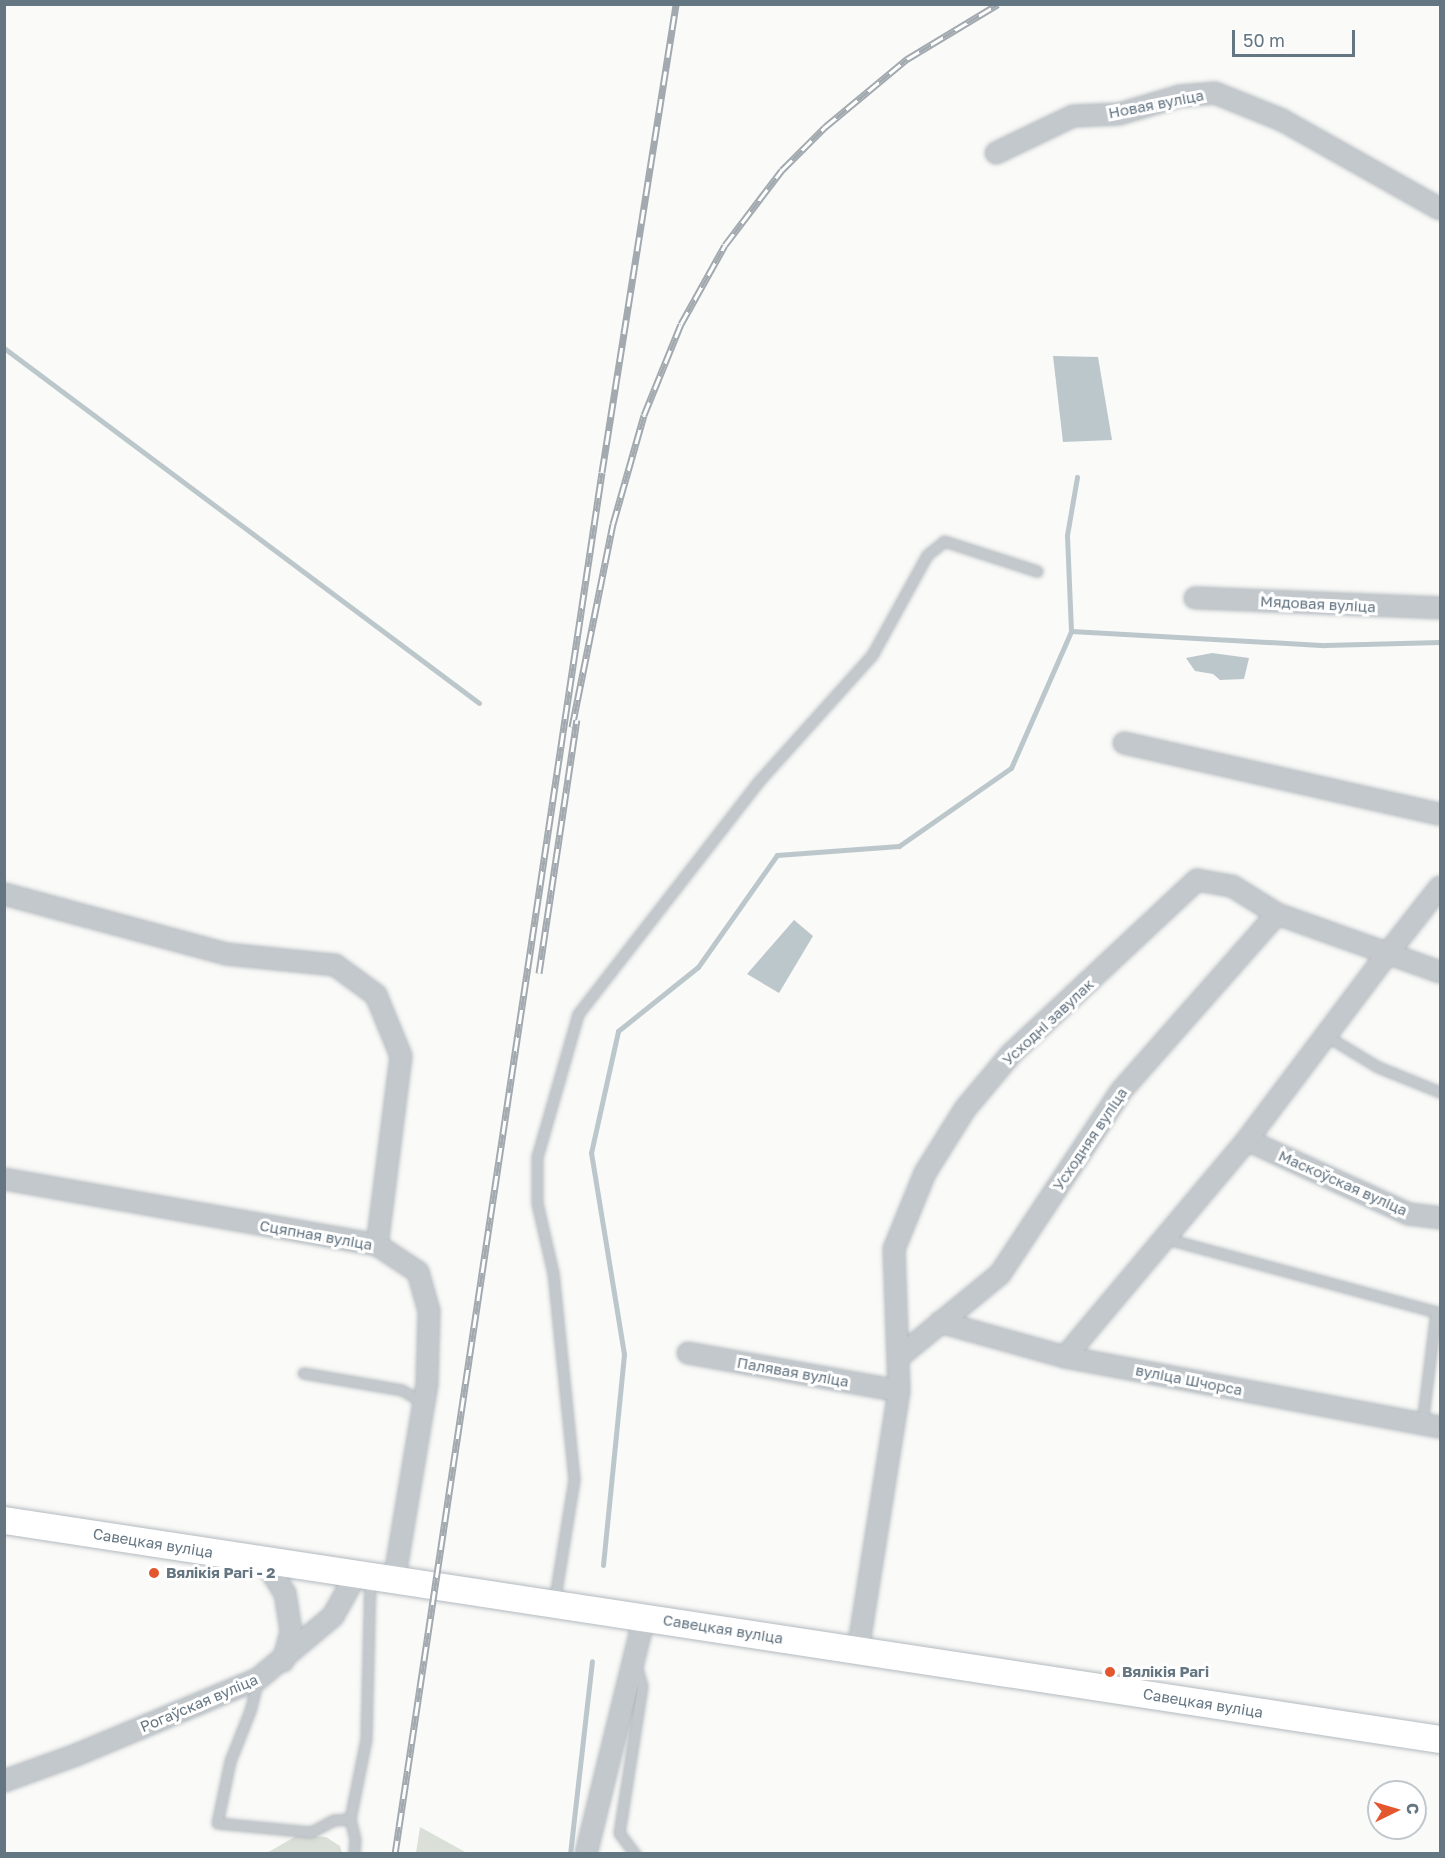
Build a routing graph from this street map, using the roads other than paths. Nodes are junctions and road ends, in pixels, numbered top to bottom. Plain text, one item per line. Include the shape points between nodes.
1 (996, 153) dead end
2 (1440, 209) edge
3 (1037, 571) dead end
4 (1195, 598) dead end
5 (1440, 608) edge
6 (1124, 743) dead end
7 (1440, 814) edge
8 (1440, 887) edge
9 (4, 894) edge
10 (1276, 914) junction
11 (1388, 953) junction
12 (1440, 972) edge
13 (1325, 1035) junction
14 (1440, 1092) edge
15 (1247, 1140) junction
16 (4, 1179) edge
17 (1440, 1218) edge
18 (1164, 1238) junction
19 (377, 1245) junction
20 (1438, 1312) edge
21 (940, 1322) junction
22 (688, 1353) dead end
23 (1065, 1357) junction
24 (899, 1358) junction
25 (303, 1373) dead end
26 (899, 1391) junction
27 (424, 1403) junction
28 (1431, 1425) edge
29 (4, 1520) edge
30 (264, 1560) junction
31 (373, 1577) junction
32 (554, 1605) junction
33 (644, 1617) junction
34 (858, 1650) junction
35 (633, 1657) junction
36 (283, 1661) junction
37 (258, 1679) junction
38 (1440, 1739) edge
39 (4, 1781) edge
40 (350, 1819) junction
41 (354, 1854) edge
42 (586, 1854) edge
43 (635, 1854) edge

1 - 2 street, Новая вуліца via 1073,116 1119,114 1180,96 1215,93 1282,120
3 - 32 lane via 944,541 927,555 872,655 758,782 578,1014 537,1157 537,1203 552,1273 574,1479
4 - 5 street, Мядовая вуліца
6 - 7 street
8 - 11 street
9 - 19 street via 226,954 334,965 376,995 401,1056
10 - 11 street
10 - 21 street, Усходняя вуліца via 1121,1090 1000,1274
10 - 24 street, Усходні завулак via 1232,886 1197,880 1011,1054 964,1109 924,1173 894,1249
11 - 12 street
11 - 13 street
13 - 14 lane via 1378,1067
13 - 15 street
15 - 17 street, Маскоўская вуліца via 1409,1214
15 - 18 street
16 - 19 street, Сцяпная вуліца
18 - 20 lane
18 - 23 street
19 - 27 street, Сцяпная вуліца via 418,1272 429,1311
20 - 28 lane
21 - 23 street, вуліца Шчорса
21 - 24 street, Усходняя вуліца
22 - 26 street, Палявая вуліца
23 - 28 street, вуліца Шчорса
24 - 26 street, Усходні завулак
25 - 27 lane via 402,1390
26 - 34 street, Усходні завулак
27 - 31 street, Сцяпная вуліца
29 - 30 main road, Савецкая вуліца
30 - 31 main road, Савецкая вуліца
30 - 36 street via 285,1593 291,1632
31 - 32 main road, Савецкая вуліца
31 - 36 street, Рогаўская вуліца
31 - 40 lane via 366,1739
32 - 33 main road, Савецкая вуліца
33 - 34 main road, Савецкая вуліца
33 - 35 street
34 - 38 main road, Савецкая вуліца
35 - 42 street
35 - 43 lane via 642,1686 619,1833
36 - 37 street, Рогаўская вуліца
37 - 39 street, Рогаўская вуліца
37 - 40 lane via 230,1761 217,1822 310,1832 334,1820
40 - 41 lane

